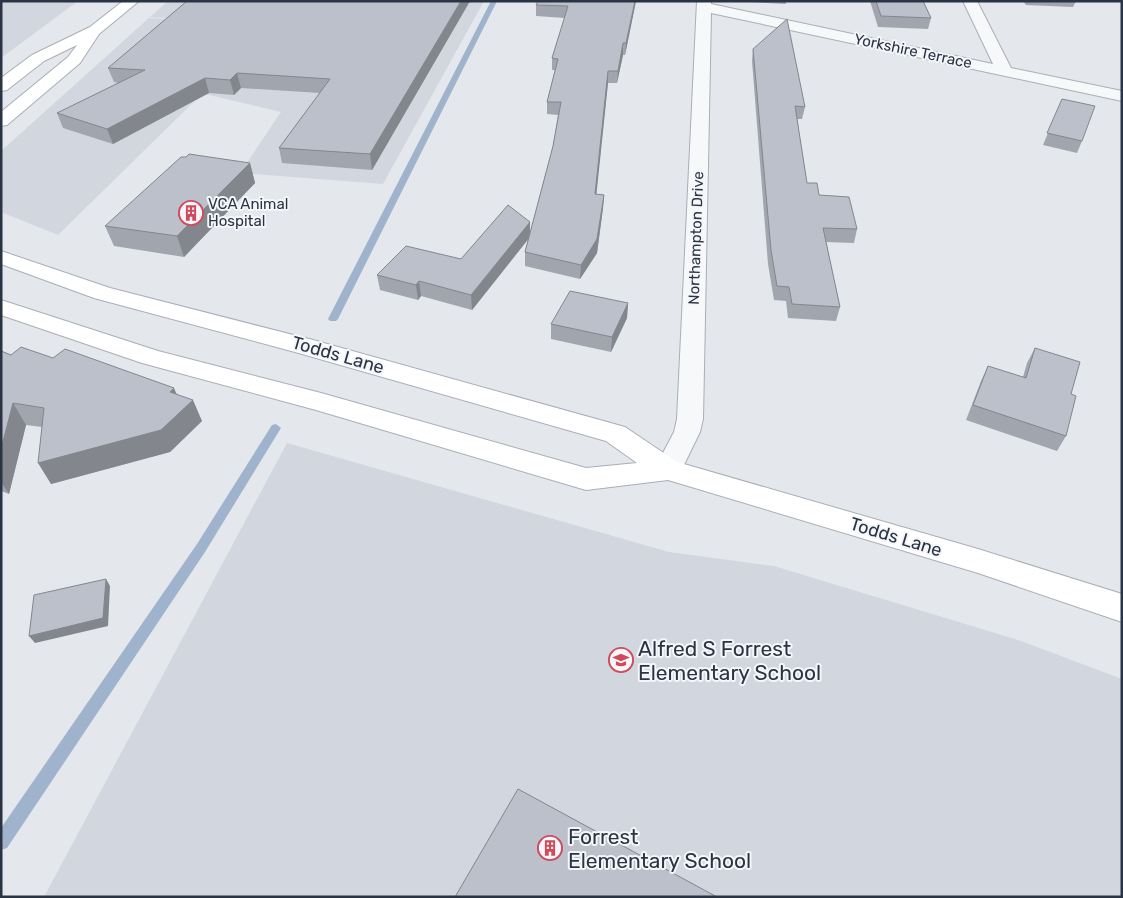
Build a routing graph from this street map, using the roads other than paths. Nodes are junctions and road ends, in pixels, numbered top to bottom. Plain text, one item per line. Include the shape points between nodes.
1 (132, 1) edge
2 (970, 1) edge
3 (704, 4) edge
4 (95, 30) junction
5 (1005, 71) junction
6 (1, 86) edge
7 (1122, 96) edge
8 (1, 121) edge
9 (1, 256) edge
10 (1, 307) edge
11 (668, 470) junction
12 (1122, 608) edge

1 - 4 main road
2 - 5 street
3 - 5 street, Yorkshire Terrace
3 - 11 street, Northampton Drive via 690,419
4 - 6 main road via 38,58
4 - 8 main road via 74,60
5 - 7 street, Yorkshire Terrace
9 - 11 main road, Todds Lane via 111,296 304,346 615,434
10 - 11 main road, Todds Lane via 152,357 340,407 586,479
11 - 12 main road, Todds Lane via 969,558

